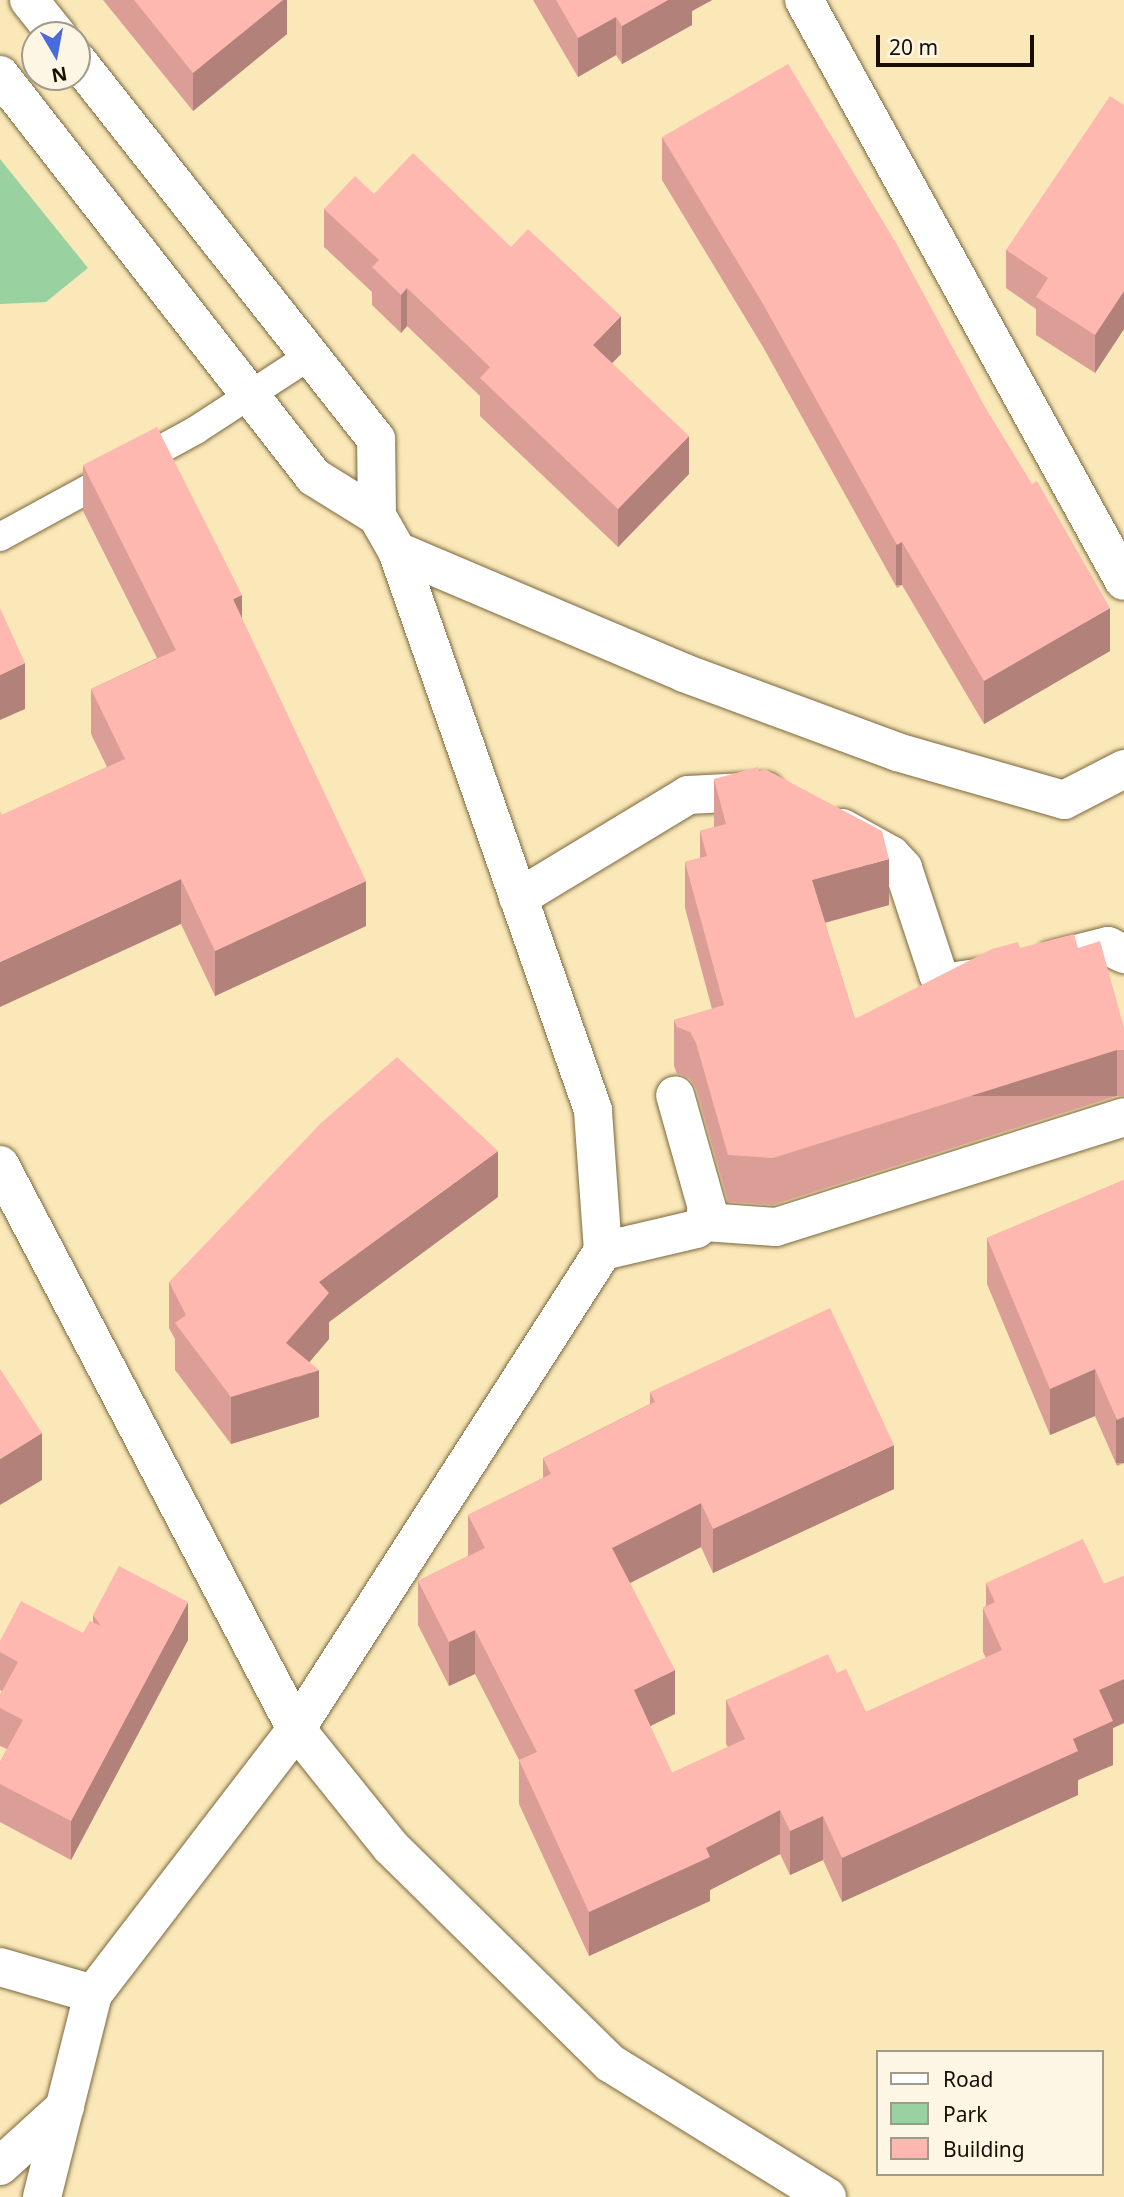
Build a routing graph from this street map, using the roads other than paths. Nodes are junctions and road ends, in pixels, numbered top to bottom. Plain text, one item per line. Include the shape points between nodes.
1 (29, 0) edge
2 (804, 0) edge
3 (46, 21) edge
4 (0, 75) edge
5 (91, 79) edge
6 (311, 355) junction
7 (253, 396) junction
8 (377, 516) junction
9 (0, 537) edge
10 (397, 551) junction
11 (1124, 581) edge
12 (1124, 769) edge
13 (518, 898) junction
14 (1124, 954) edge
15 (675, 1095) dead end
16 (1124, 1117) edge
17 (0, 1165) edge
18 (705, 1222) junction
19 (603, 1251) junction
20 (296, 1729) junction
21 (0, 1967) edge
22 (93, 1994) junction
23 (65, 2107) junction
24 (0, 2166) edge
25 (42, 2197) edge
26 (827, 2197) edge

1 - 3 street
2 - 11 street
4 - 7 street
5 - 6 street
6 - 7 lane
6 - 8 street via 376,439
7 - 8 street via 314,477
7 - 9 lane
8 - 10 street
10 - 12 street via 684,673 897,752 1064,800
10 - 13 street
13 - 14 street via 688,794 761,789 891,855 903,868 930,959 938,974 950,982 1108,946
13 - 19 street via 593,1110
15 - 18 street via 707,1208
16 - 18 street via 775,1227
17 - 20 street
18 - 19 street via 696,1229
19 - 20 street
20 - 22 street
20 - 26 street via 391,1847 610,2063
21 - 22 street
22 - 23 street
23 - 24 street
23 - 25 street

